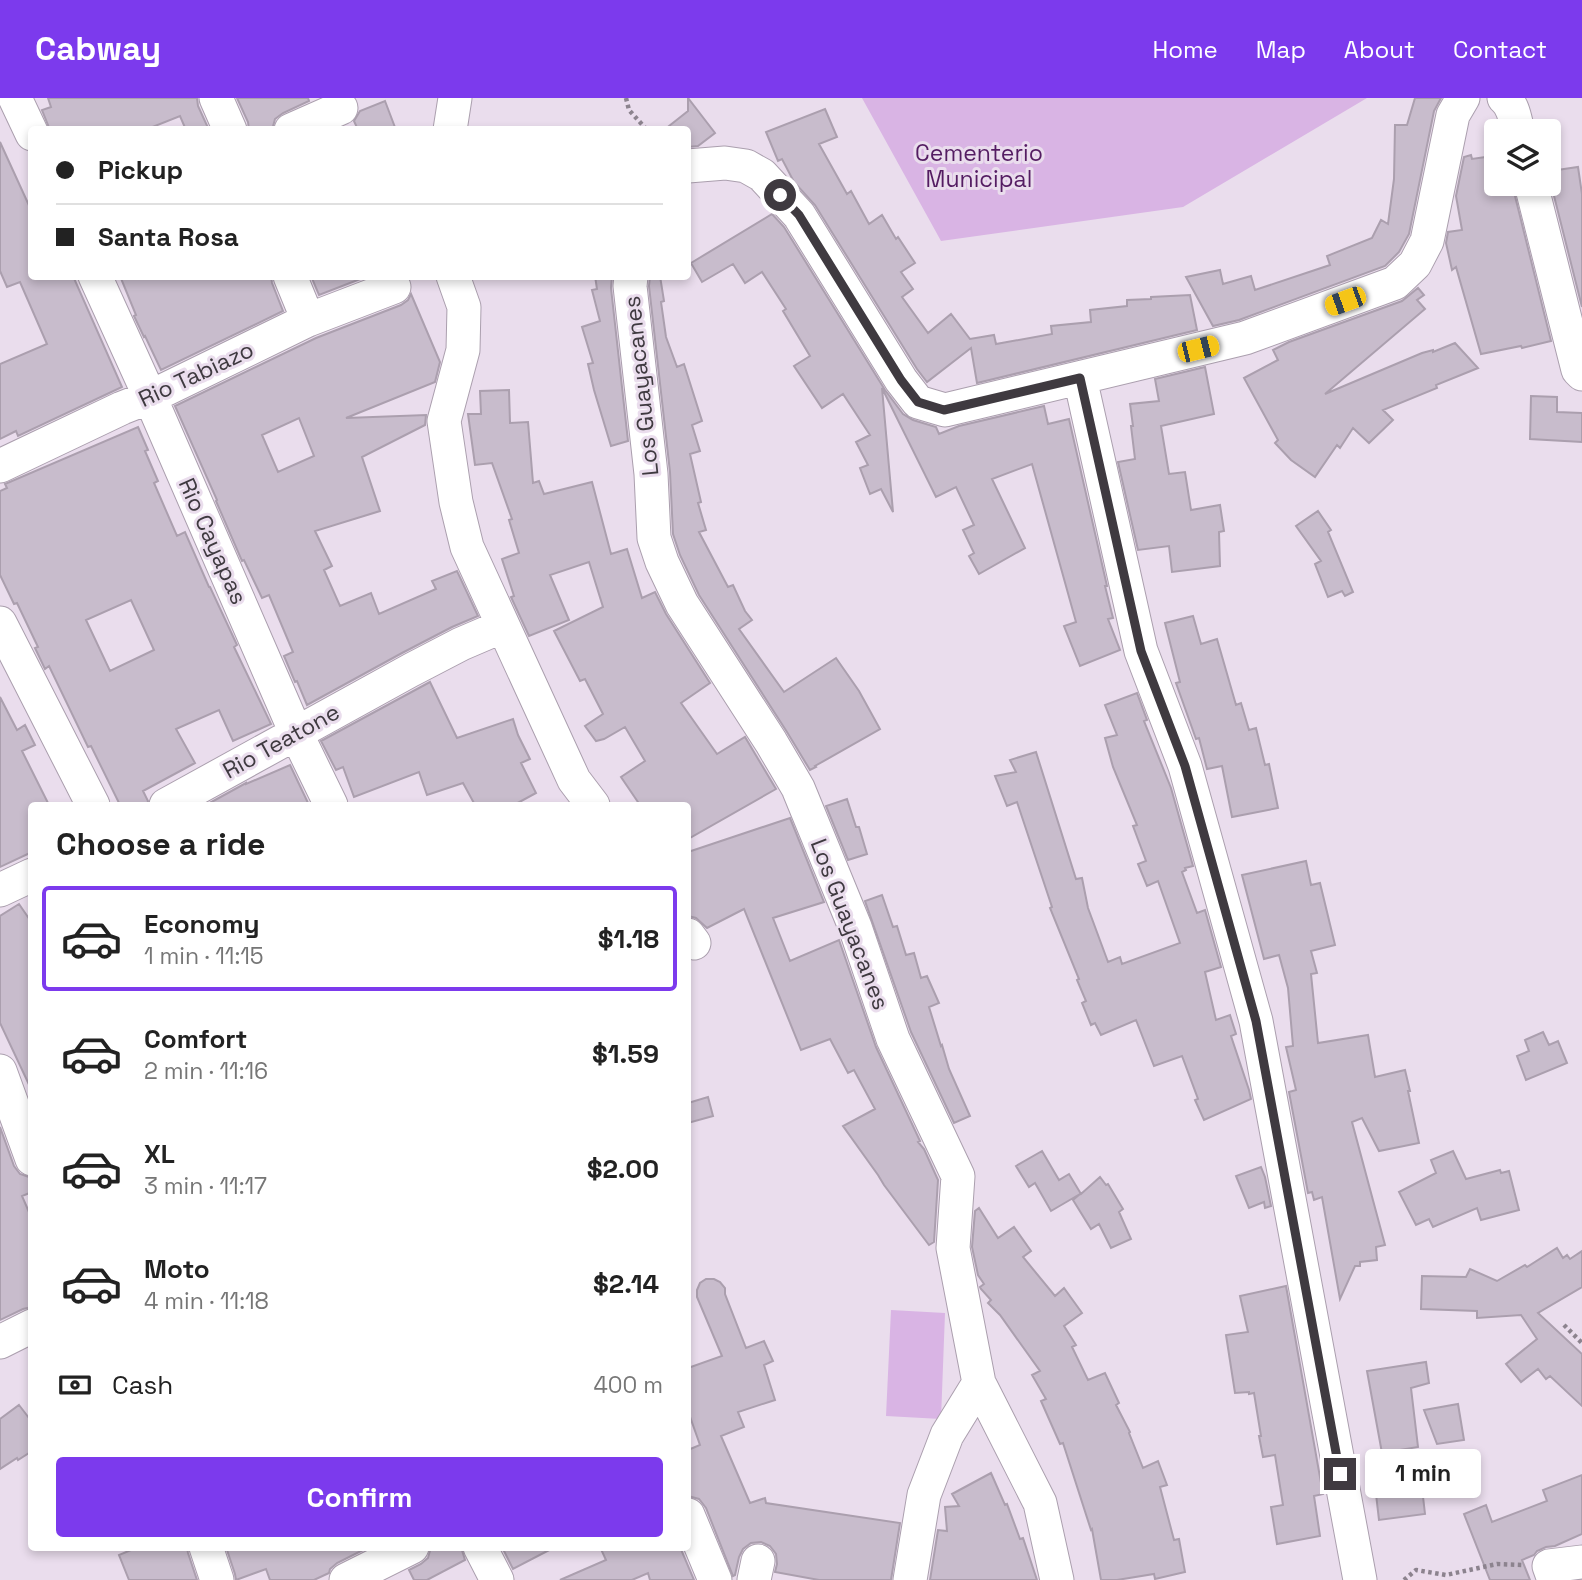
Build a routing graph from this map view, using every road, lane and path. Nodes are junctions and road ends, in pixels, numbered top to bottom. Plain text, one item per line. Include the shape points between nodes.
1 (15, 98) edge
2 (216, 98) edge
3 (455, 98) edge
4 (626, 98) edge
5 (1463, 98) edge
6 (1504, 98) edge
7 (341, 108) dead end
8 (1515, 119) edge
9 (28, 126) edge
10 (228, 126) edge
11 (299, 126) edge
12 (451, 126) edge
13 (644, 126) edge
14 (691, 166) edge
15 (1534, 196) edge
16 (97, 280) edge
17 (292, 280) edge
18 (454, 280) edge
19 (631, 280) edge
20 (394, 287) dead end
21 (308, 320) junction
22 (1582, 374) edge
23 (1080, 378) junction
24 (150, 397) junction
25 (0, 466) edge
26 (0, 624) edge
27 (503, 626) junction
28 (296, 733) junction
29 (91, 802) edge
30 (171, 802) edge
31 (330, 802) edge
32 (591, 802) edge
33 (28, 876) edge
34 (0, 890) edge
35 (0, 1071) edge
36 (28, 1148) edge
37 (1564, 1325) dead end
38 (28, 1328) edge
39 (0, 1342) edge
40 (1582, 1343) edge
41 (979, 1383) junction
42 (691, 1522) edge
43 (206, 1551) edge
44 (404, 1551) edge
45 (482, 1551) edge
46 (1582, 1562) edge
47 (1551, 1573) edge
48 (1446, 1575) junction
49 (217, 1580) edge
50 (346, 1580) edge
51 (497, 1580) edge
52 (715, 1580) edge
53 (910, 1580) edge
54 (1057, 1580) edge
55 (1360, 1580) edge
56 (1404, 1580) edge
57 (1439, 1580) edge

1 - 9 street
2 - 10 street
3 - 12 street
4 - 13 path via 629,110
5 - 23 street via 1453,115 1427,241 1415,264 1395,283 1245,338
6 - 8 street
7 - 11 street
14 - 23 street via 725,163 746,166 762,175 799,215 918,402 944,410
15 - 22 street
16 - 24 street, Rio Cayapas
17 - 21 street
18 - 27 street via 464,307 463,350 444,421 467,547
19 - 41 street, Los Guayacanes via 654,538 682,604 798,788 855,926 893,1039 958,1175 953,1248
20 - 21 street, Rio Tabiazo
21 - 24 street, Rio Tabiazo
23 - 55 street via 1141,651 1185,766 1256,1021
24 - 25 street, Rio Tabiazo
24 - 28 street, Rio Cayapas
26 - 29 street
27 - 28 street, Rio Teatone
27 - 32 street via 574,780
28 - 30 street, Rio Teatone
28 - 31 street, Rio Cayapas
33 - 34 street
35 - 36 street
37 - 40 path
38 - 39 street
41 - 53 street via 947,1435 924,1495
41 - 54 street, Los Guayacanes via 1040,1503
42 - 52 street
43 - 49 street
44 - 50 street
45 - 51 street
46 - 47 street
47 - 48 path via 1497,1564
48 - 56 path via 1416,1570
48 - 57 path

